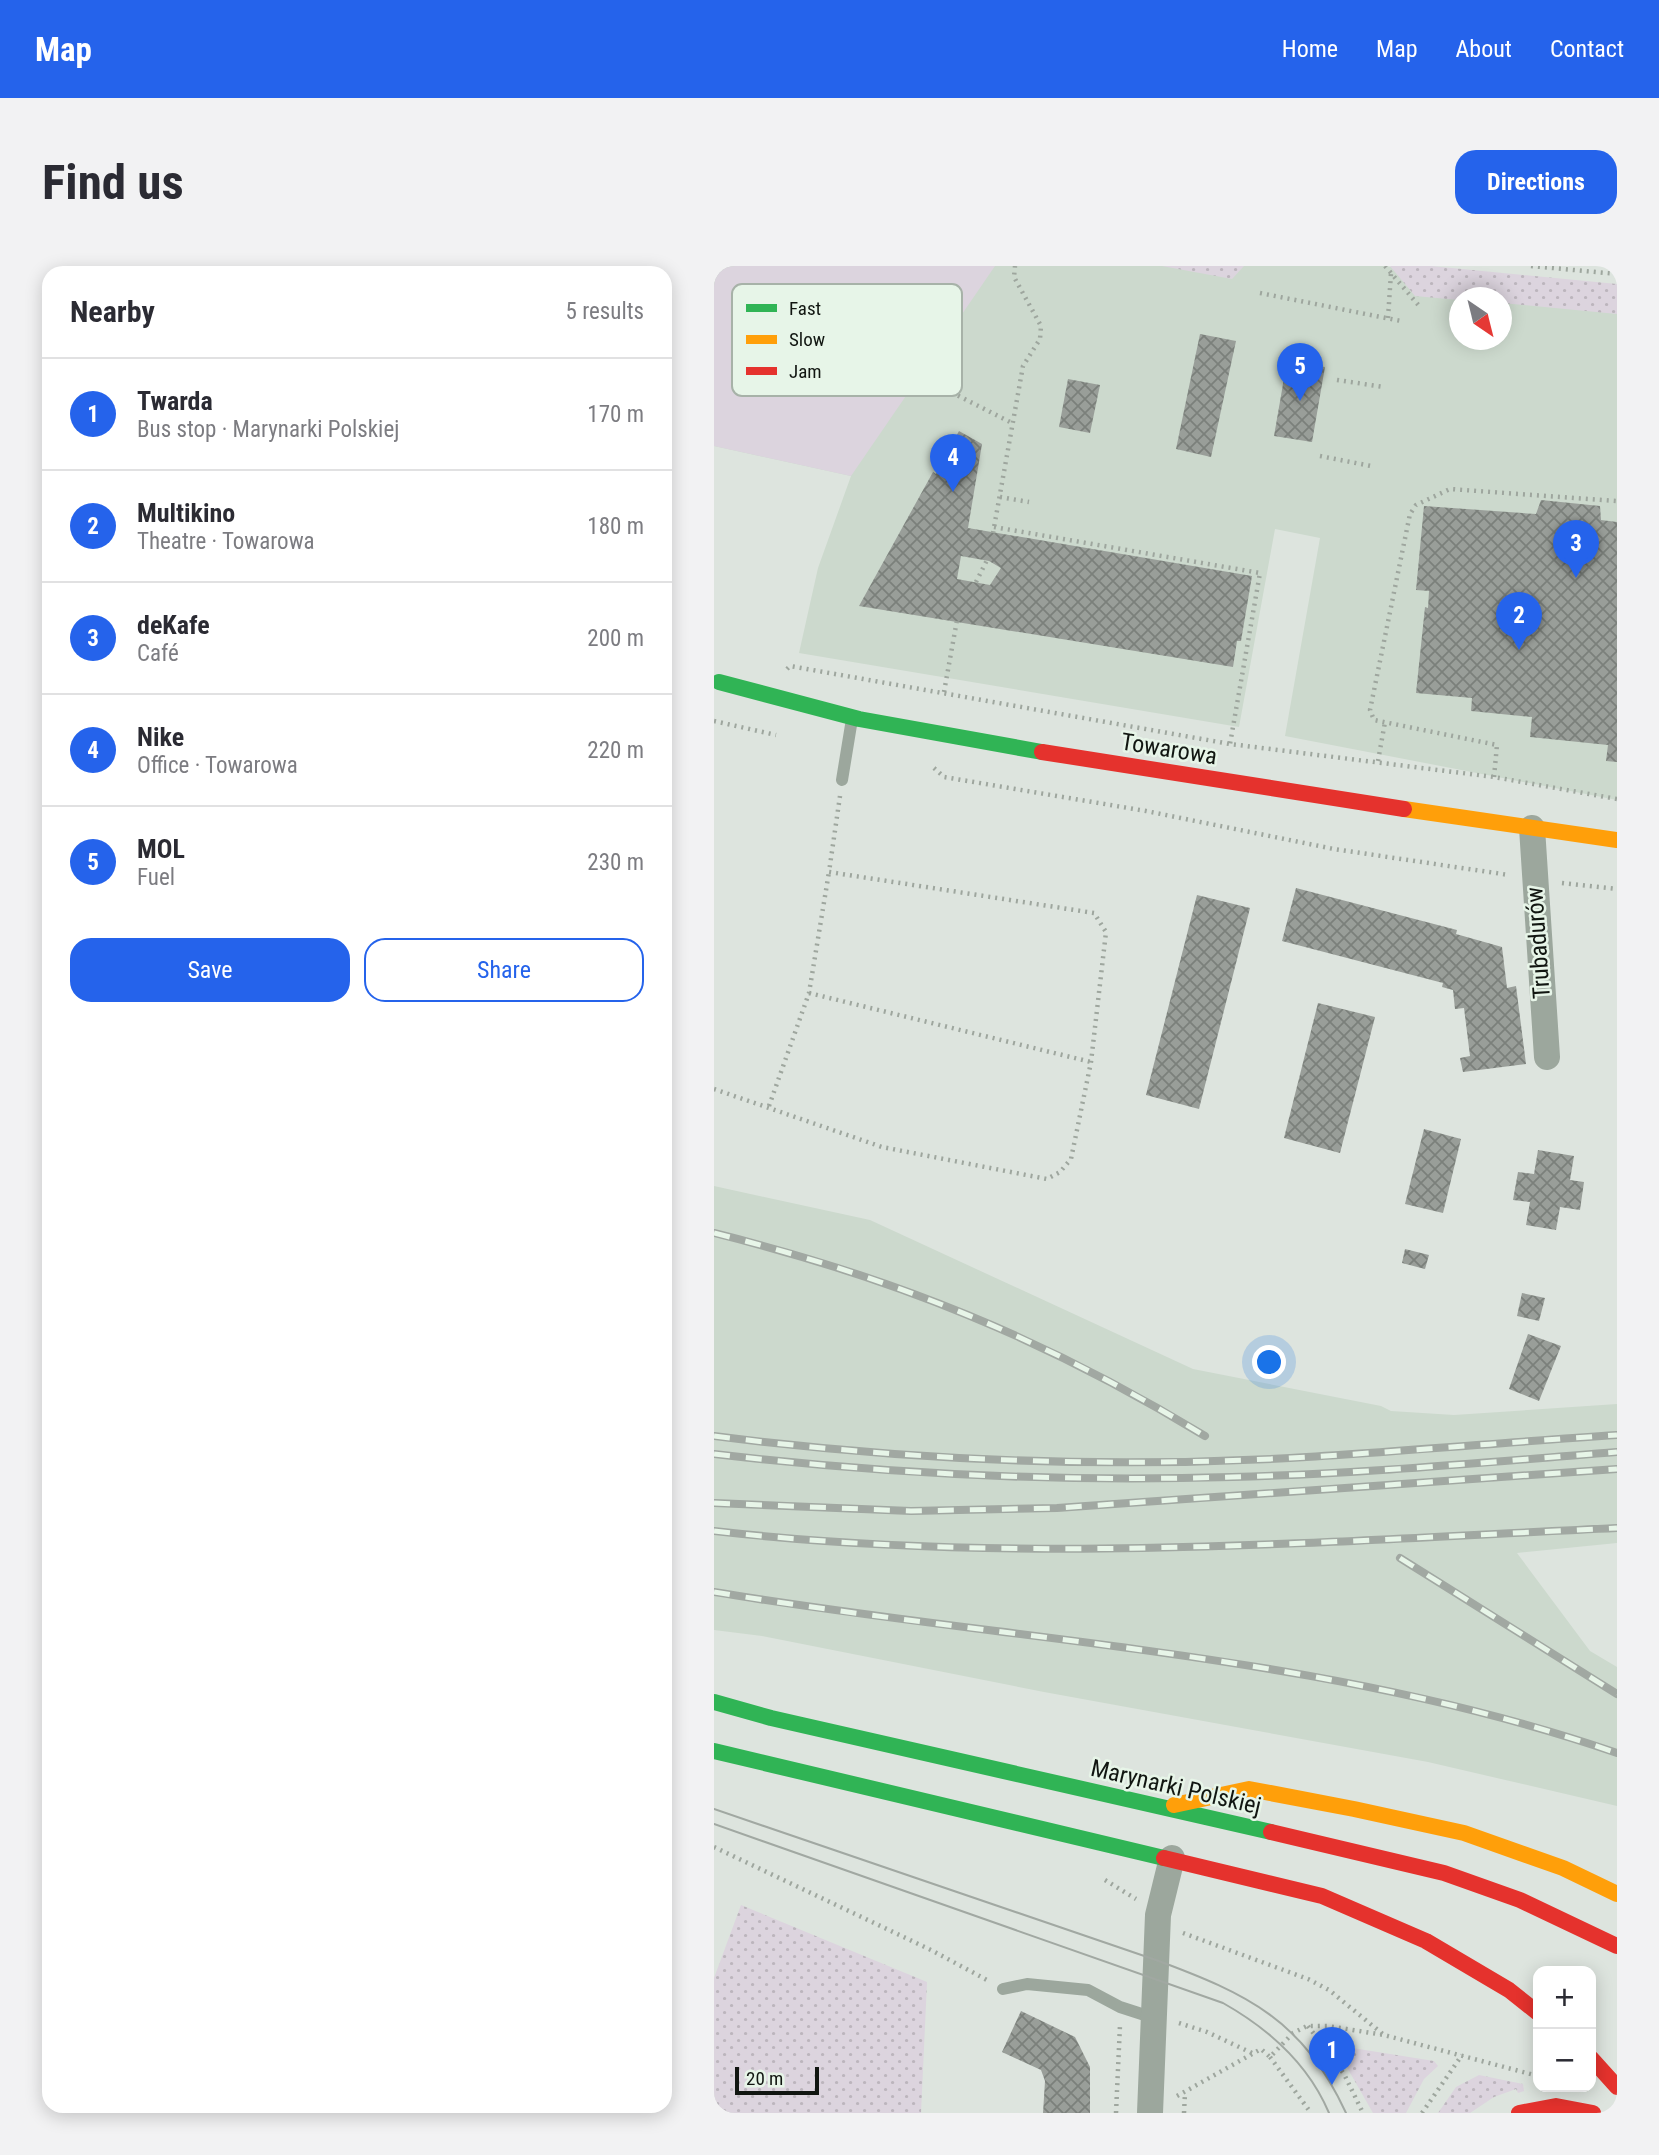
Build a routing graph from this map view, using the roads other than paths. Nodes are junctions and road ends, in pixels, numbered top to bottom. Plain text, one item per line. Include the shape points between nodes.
1 (716, 681) edge
2 (853, 716) junction
3 (842, 780) road end
4 (1532, 828) junction
5 (1617, 840) edge
6 (1546, 1057) dead end
7 (714, 1702) edge
8 (714, 1751) edge
9 (1163, 1808) junction
10 (1172, 1858) junction
11 (1617, 1894) edge
12 (1617, 1946) edge
13 (1003, 1989) road end
14 (1533, 2009) edge
15 (1154, 2018) junction
16 (1596, 2064) edge
17 (1617, 2087) edge
18 (1521, 2112) edge
19 (1150, 2113) edge
20 (1593, 2113) edge

1 - 2 main road, Towarowa via 783,703
2 - 3 lane
2 - 4 main road, Towarowa via 1051,753
4 - 5 main road, Towarowa
4 - 6 street, Trubadurów
7 - 9 main road, Marynarki Polskiej
8 - 10 main road
9 - 11 main road via 1249,1789 1464,1833 1563,1868
9 - 12 main road, Marynarki Polskiej via 1470,1880 1565,1918
10 - 14 main road via 1322,1896 1426,1941
10 - 15 street via 1158,1914
13 - 15 lane via 1027,1984 1088,1990
15 - 19 street
16 - 17 main road
18 - 20 main road via 1556,2106

